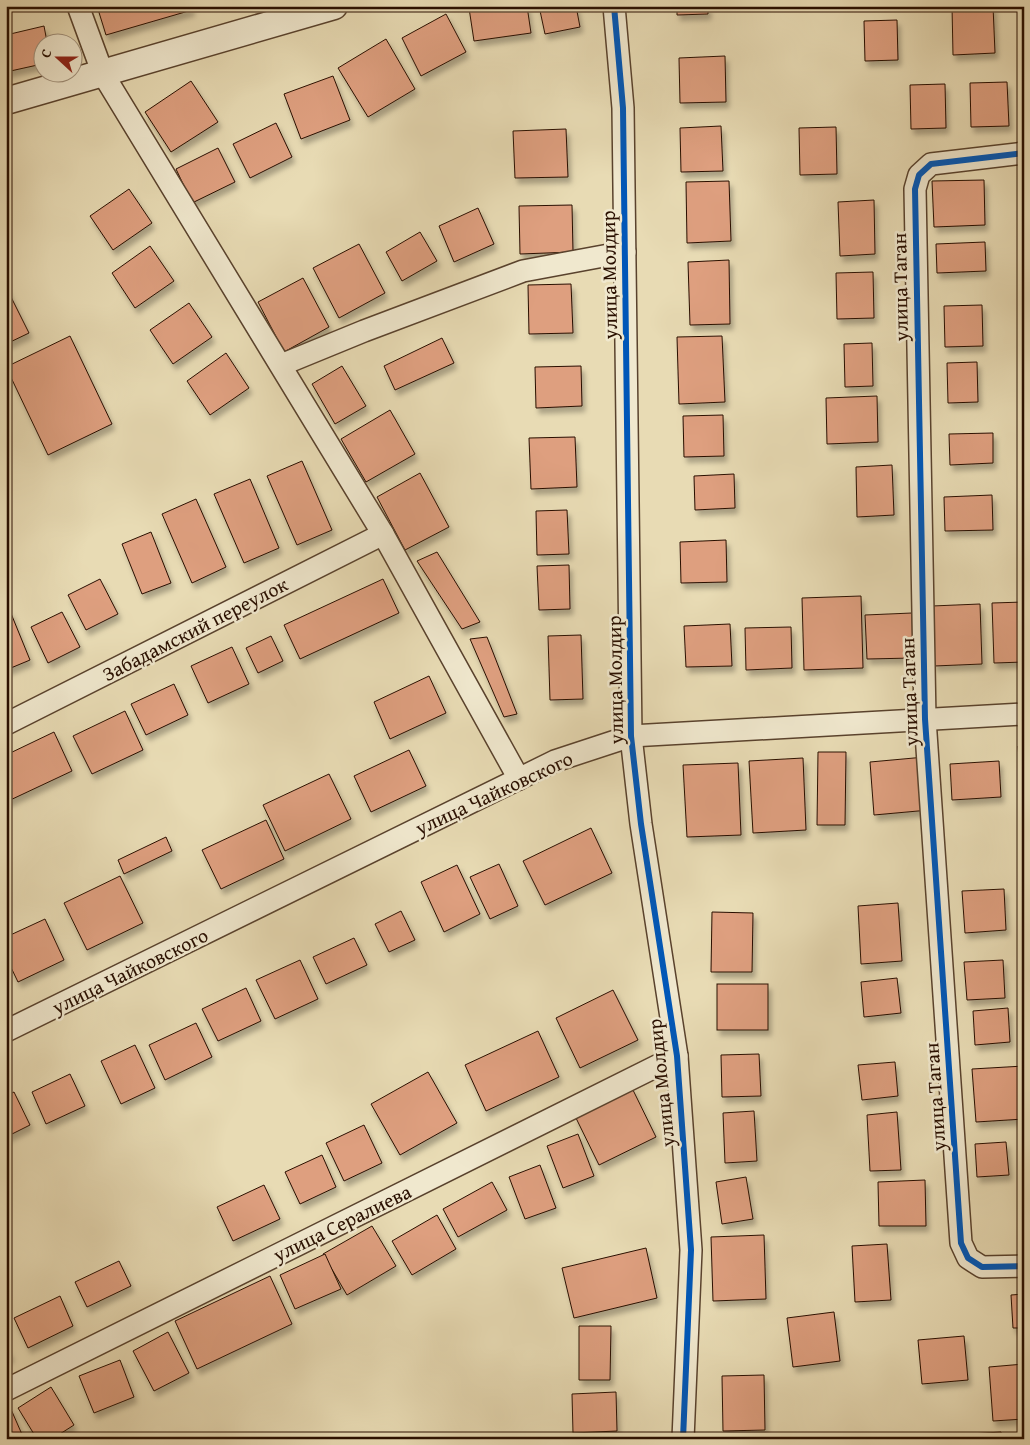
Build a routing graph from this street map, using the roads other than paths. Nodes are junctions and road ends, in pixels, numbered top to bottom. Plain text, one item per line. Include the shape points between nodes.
1 (78, 6) edge
2 (334, 6) edge
3 (614, 6) edge
4 (103, 74) junction
5 (6, 101) edge
6 (1024, 153) edge
7 (625, 252) junction
8 (281, 365) junction
9 (383, 534) junction
10 (1024, 714) edge
11 (925, 718) junction
12 (6, 724) edge
13 (632, 736) junction
14 (519, 779) junction
15 (6, 1031) edge
16 (677, 1056) junction
17 (1024, 1266) edge
18 (6, 1390) edge
19 (683, 1439) edge

1 - 4 street
2 - 4 street
3 - 7 street, улица Молдир via 623,108
4 - 5 street
4 - 8 street
6 - 11 street, улица Таган via 931,164 919,175 915,189
7 - 8 street via 523,271
7 - 13 street, улица Молдир
8 - 9 street
9 - 12 street, Забадамский переулок
9 - 14 street
10 - 11 street, улица Чайковского
11 - 13 street, улица Чайковского
11 - 17 street, улица Таган via 961,1243 968,1258 982,1267
13 - 14 street, улица Чайковского via 555,761
13 - 16 street, улица Молдир via 641,824
14 - 15 street, улица Чайковского
16 - 18 street, улица Сералиева
16 - 19 street, улица Молдир via 692,1250

